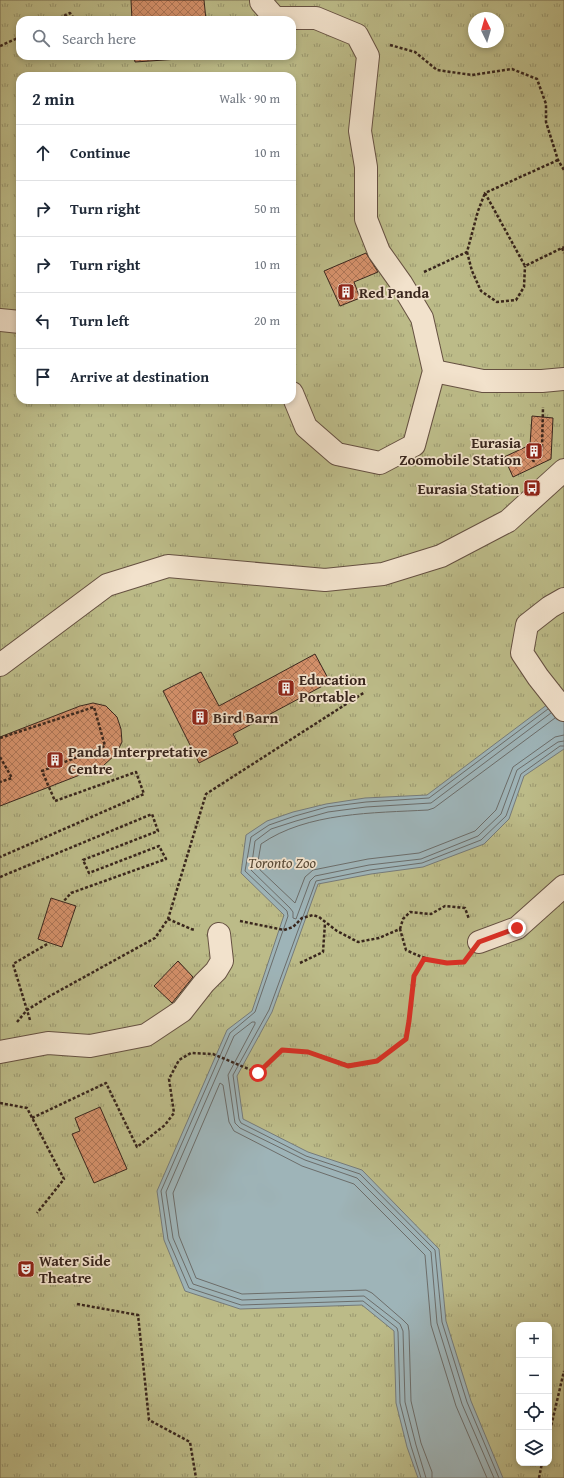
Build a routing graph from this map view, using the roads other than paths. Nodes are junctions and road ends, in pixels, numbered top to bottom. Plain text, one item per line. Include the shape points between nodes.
1 (261, 0) edge
2 (273, 16) edge
3 (296, 18) edge
4 (0, 320) edge
5 (16, 322) edge
6 (434, 371) junction
7 (564, 379) edge
8 (296, 403) edge
9 (564, 470) edge
10 (564, 600) edge
11 (0, 664) edge
12 (564, 710) edge
13 (564, 886) edge
14 (219, 934) road end
15 (479, 942) road end
16 (0, 1052) edge

1 - 2 street
3 - 6 street via 316,18 357,35 368,56 360,131 366,167 366,219 379,252 402,283 422,318
4 - 5 street
6 - 7 street via 483,381
6 - 8 street via 414,445 380,463 338,454 306,427
9 - 11 street via 508,522 441,556 383,574 325,580 168,566 107,585
10 - 12 street via 550,606 527,624 522,653
13 - 15 street via 517,928
14 - 16 street via 222,961 216,971 182,1011 146,1034 90,1046 48,1043

